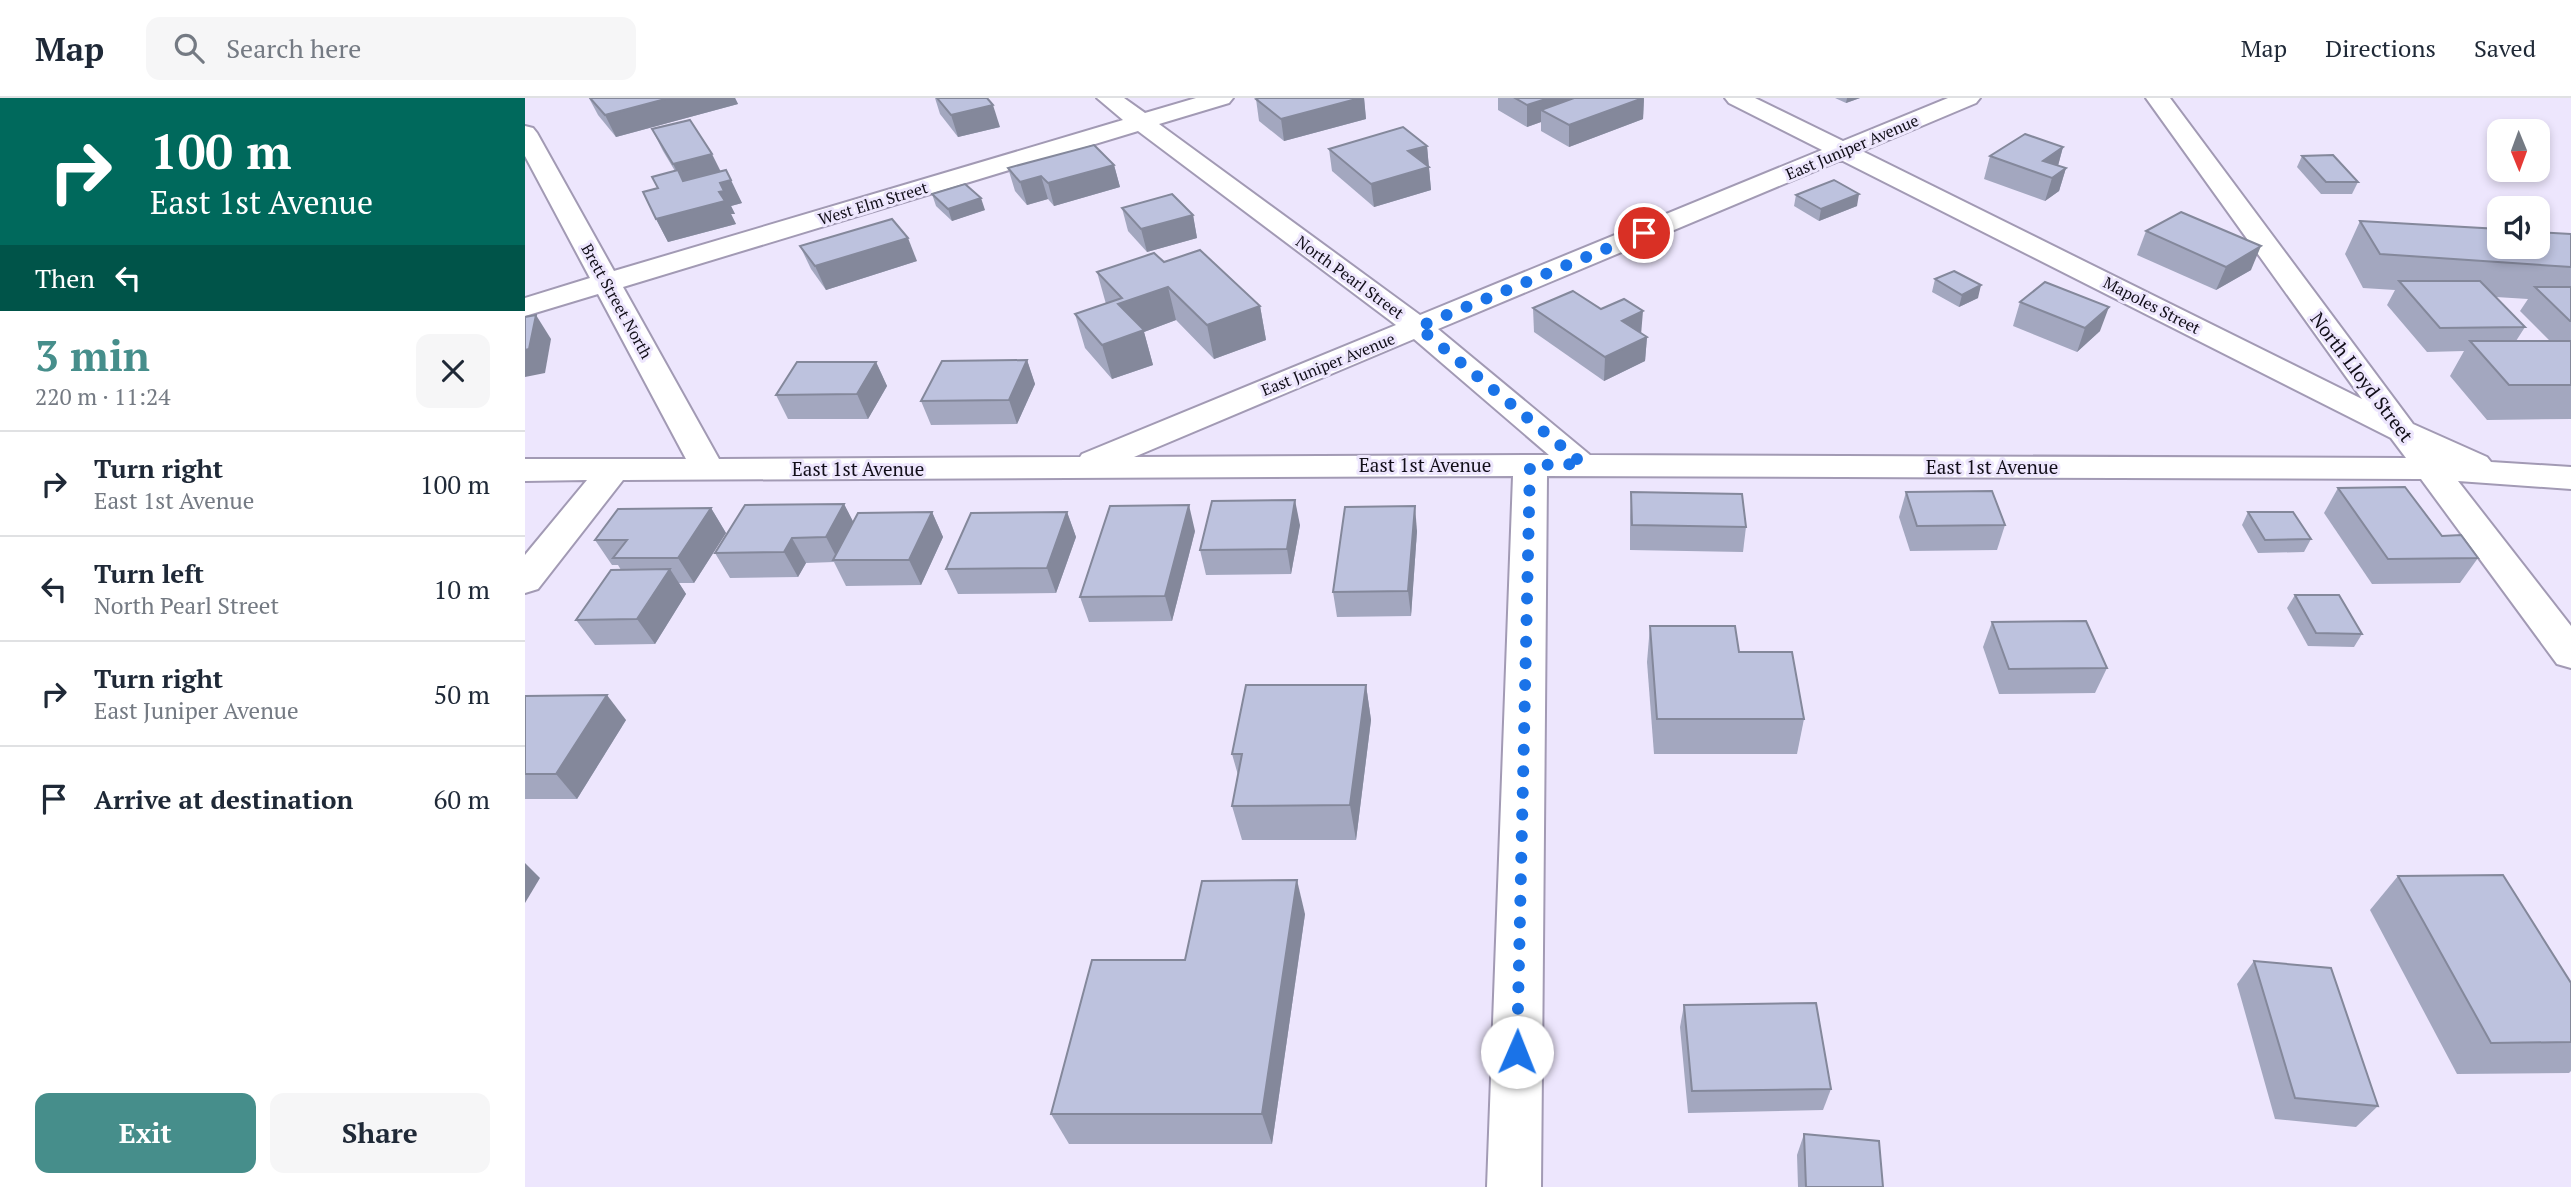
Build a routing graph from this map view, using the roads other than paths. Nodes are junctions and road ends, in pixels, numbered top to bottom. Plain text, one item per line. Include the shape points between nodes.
1 (1109, 98) edge
2 (1221, 98) edge
3 (1737, 98) edge
4 (1968, 98) edge
5 (2158, 98) edge
6 (1141, 122) junction
7 (525, 133) edge
8 (1845, 150) junction
9 (607, 283) junction
10 (525, 307) edge
11 (1418, 327) junction
12 (2402, 431) junction
13 (1583, 464) junction
14 (1530, 465) junction
15 (1075, 468) junction
16 (708, 469) junction
17 (2431, 469) junction
18 (525, 470) edge
19 (613, 470) junction
20 (2494, 472) junction
21 (2571, 478) edge
22 (2571, 503) edge
23 (525, 580) edge
24 (2571, 654) edge
25 (1514, 1187) edge

1 - 6 street, North Pearl Street
2 - 6 street, West Elm Street
3 - 8 street, Mapoles Street
4 - 8 street, East Juniper Avenue
5 - 12 street, North Lloyd Street
6 - 9 street, West Elm Street
6 - 11 street, North Pearl Street
7 - 9 street, Brett Street North
8 - 11 street, East Juniper Avenue
8 - 12 street, Mapoles Street
9 - 10 street, West Elm Street
9 - 16 street, Brett Street North
11 - 13 street, North Pearl Street
11 - 15 street, East Juniper Avenue
12 - 17 street, North Lloyd Street
12 - 20 street, Mapoles Street
13 - 14 street, East 1st Avenue
13 - 17 street, East 1st Avenue
14 - 15 street, East 1st Avenue
14 - 25 street
15 - 16 street, East 1st Avenue
16 - 19 street, East 1st Avenue
17 - 20 street, East 1st Avenue
17 - 24 street, North Lloyd Street
18 - 19 street, East 1st Avenue
19 - 23 street
20 - 21 street, East 1st Avenue
20 - 22 street, Mapoles Street

